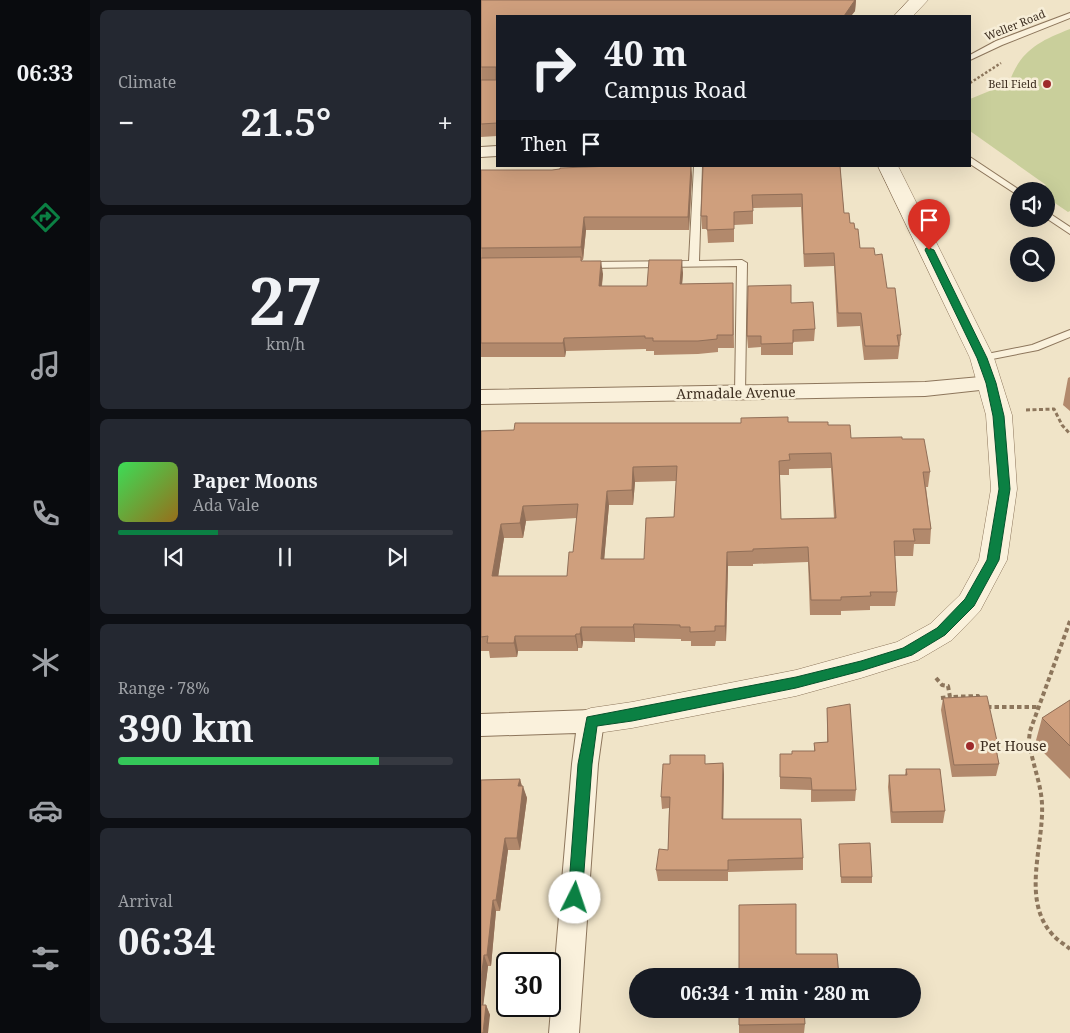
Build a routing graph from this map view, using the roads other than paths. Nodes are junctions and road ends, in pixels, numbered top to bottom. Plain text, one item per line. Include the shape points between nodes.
1 (919, 0) edge
2 (904, 15) edge
3 (1070, 15) edge
4 (971, 57) edge
5 (496, 151) edge
6 (481, 152) edge
7 (971, 161) edge
8 (698, 167) edge
9 (888, 167) edge
10 (1010, 188) edge
11 (1055, 220) edge
12 (1070, 231) edge
13 (694, 264) junction
14 (578, 265) edge
15 (1070, 333) edge
16 (987, 370) junction
17 (740, 393) junction
18 (481, 397) edge
19 (591, 721) junction
20 (481, 725) edge
21 (564, 1033) edge

1 - 2 street
3 - 4 lane, Weller Road
5 - 6 street
7 - 10 lane
8 - 13 lane
9 - 16 street
11 - 12 lane
13 - 14 lane
13 - 17 lane via 741,263
15 - 16 lane
16 - 17 street, Armadale Avenue via 925,389
16 - 19 street via 999,416 1004,489 993,560 970,603 941,632 907,651 843,671
17 - 18 street, Armadale Avenue
19 - 20 street
19 - 21 street

